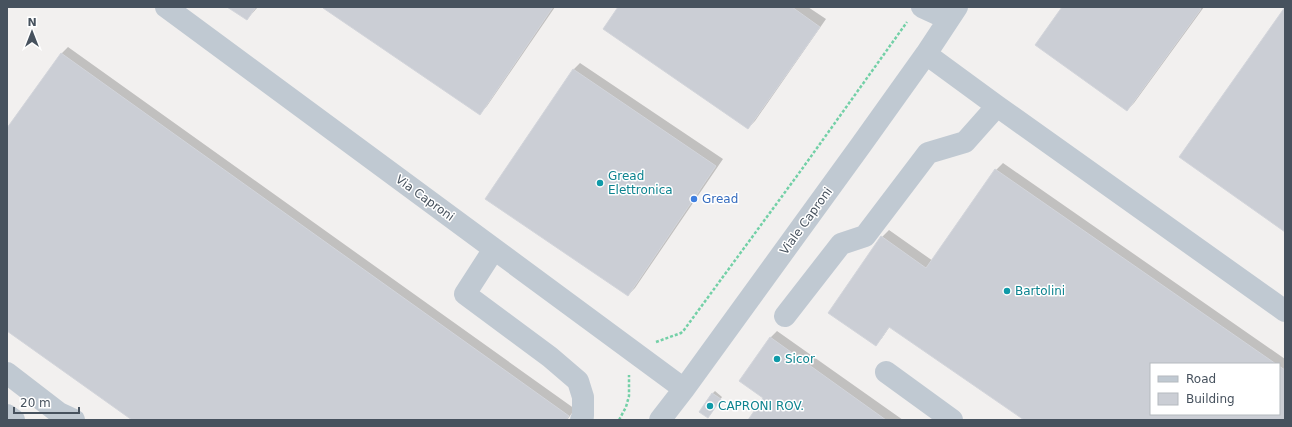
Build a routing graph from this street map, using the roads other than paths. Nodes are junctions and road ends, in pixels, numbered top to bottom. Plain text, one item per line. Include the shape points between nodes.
1 (166, 7) edge
2 (915, 13) edge
3 (953, 13) edge
4 (926, 54) junction
5 (997, 106) junction
6 (494, 249) junction
7 (1285, 311) edge
8 (785, 316) dead end
9 (886, 372) dead end
10 (7, 373) edge
11 (684, 389) junction
12 (7, 415) edge
13 (14, 420) edge
14 (74, 420) edge
15 (581, 420) edge
16 (660, 420) edge
17 (952, 420) edge

1 - 6 street, Via Caproni
2 - 3 street, Viale Caproni
3 - 4 street, Viale Caproni
4 - 5 street
4 - 11 street, Viale Caproni
5 - 7 street
5 - 8 street via 965,142 928,153 865,236 841,244
6 - 11 street, Via Caproni
6 - 15 street via 465,294 550,356 578,381 584,397 584,416
9 - 17 street
10 - 14 street via 59,413
11 - 16 street, Viale Caproni
12 - 13 street

